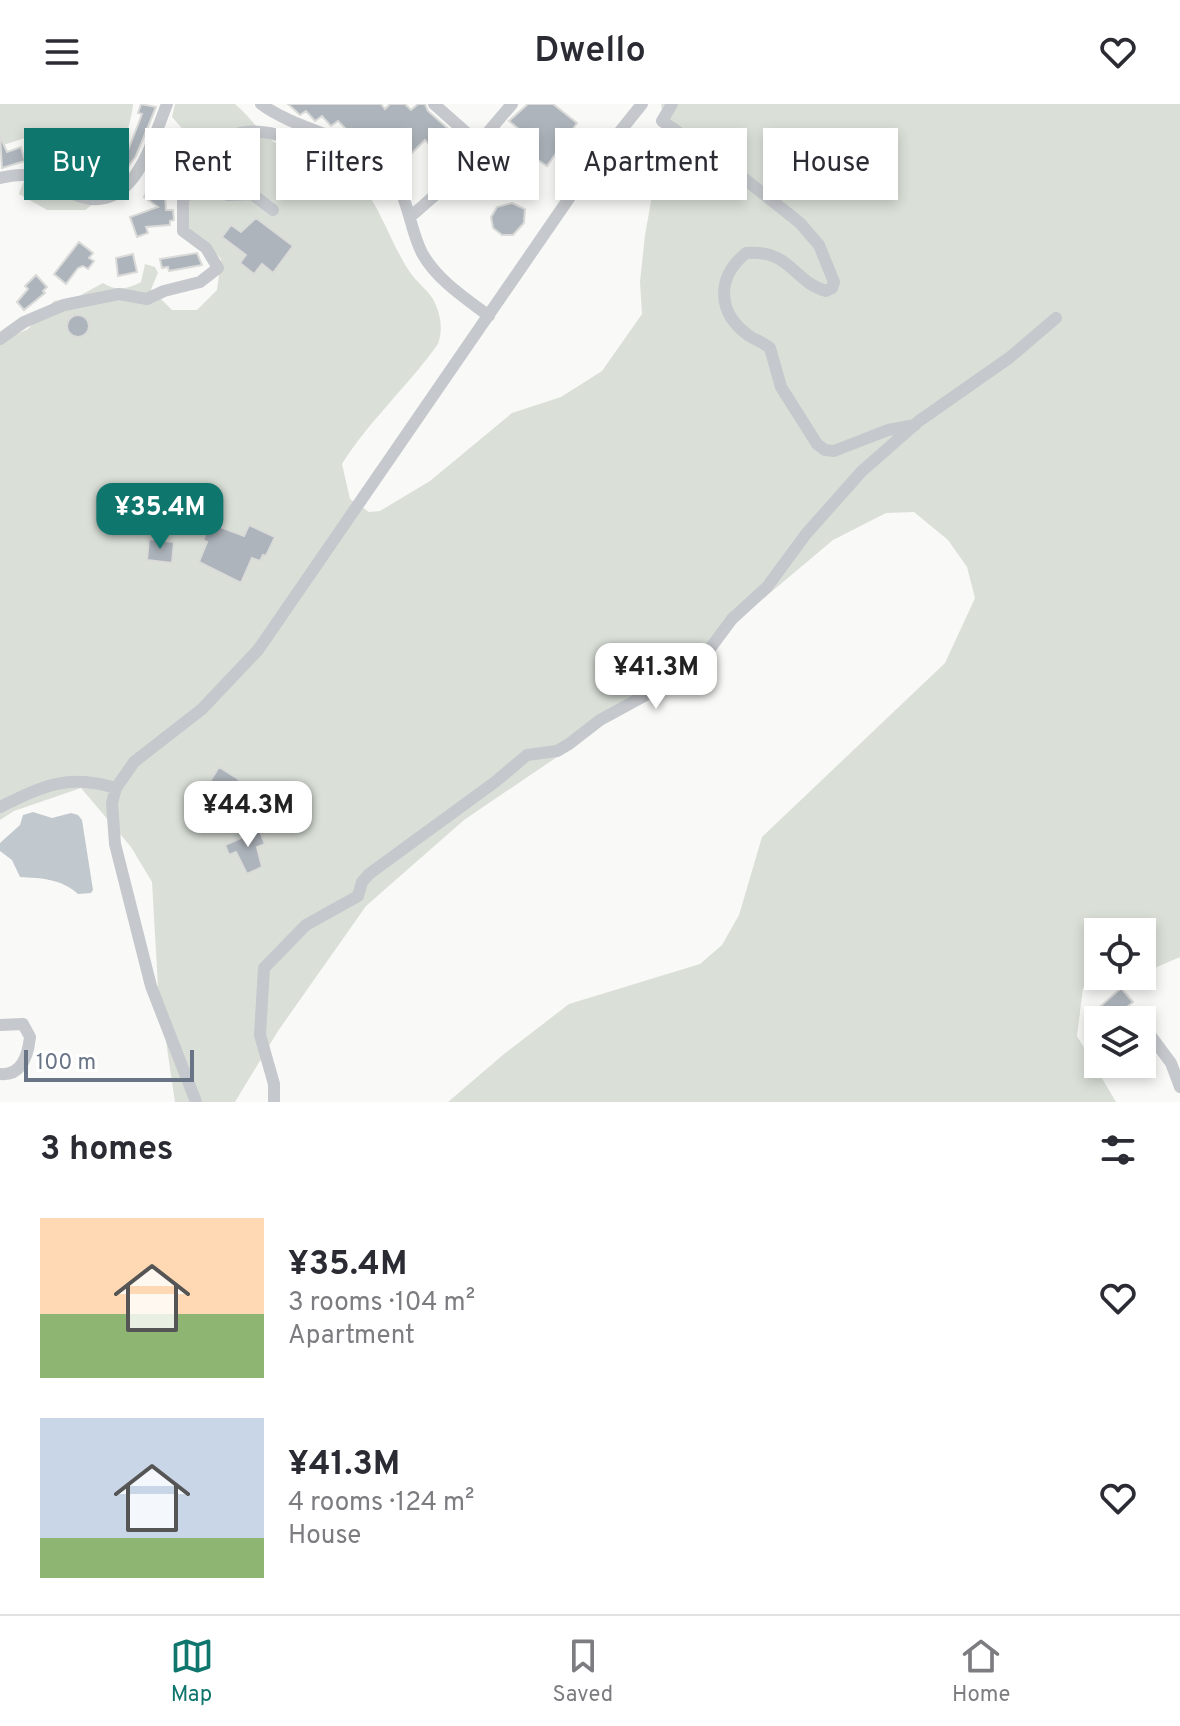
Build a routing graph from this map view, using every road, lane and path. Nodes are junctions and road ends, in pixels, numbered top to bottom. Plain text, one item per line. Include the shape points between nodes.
1 (167, 104) edge
2 (261, 104) edge
3 (434, 104) edge
4 (512, 104) edge
5 (642, 104) edge
6 (672, 104) edge
7 (306, 128) edge
8 (461, 128) edge
9 (492, 128) edge
10 (0, 178) edge
11 (183, 200) edge
12 (260, 200) edge
13 (404, 200) edge
14 (430, 200) edge
15 (273, 210) dead end
16 (410, 217) junction
17 (489, 316) junction
18 (1056, 318) dead end
19 (0, 339) edge
20 (915, 425) junction
21 (116, 788) junction
22 (0, 807) edge
23 (0, 1025) edge
24 (1156, 1043) edge
25 (0, 1074) edge
26 (1180, 1087) edge
27 (196, 1102) edge
28 (274, 1102) edge

1 - 10 street via 142,168 111,196 80,196 39,175
2 - 7 street
3 - 8 street
4 - 9 street
5 - 17 street via 585,175
6 - 20 street via 662,121 800,223 828,266 834,282 826,291 814,288 784,260 746,253 728,274 723,291 723,305 733,322 770,348 781,387 817,444 834,451
11 - 19 street via 183,231 206,248 218,268 208,278 147,299 119,294 64,305
12 - 15 street
13 - 16 street
14 - 16 street
16 - 17 street via 429,264
17 - 21 street via 258,650 202,709 134,762
18 - 20 street
20 - 28 street via 831,504 706,654 682,663 668,683 557,751 520,759 369,874 358,896 306,925 268,962 261,975 260,1035
21 - 22 street via 67,780
21 - 27 street via 111,815 118,858 151,986
23 - 25 street via 23,1024 30,1037 19,1068
24 - 26 street

